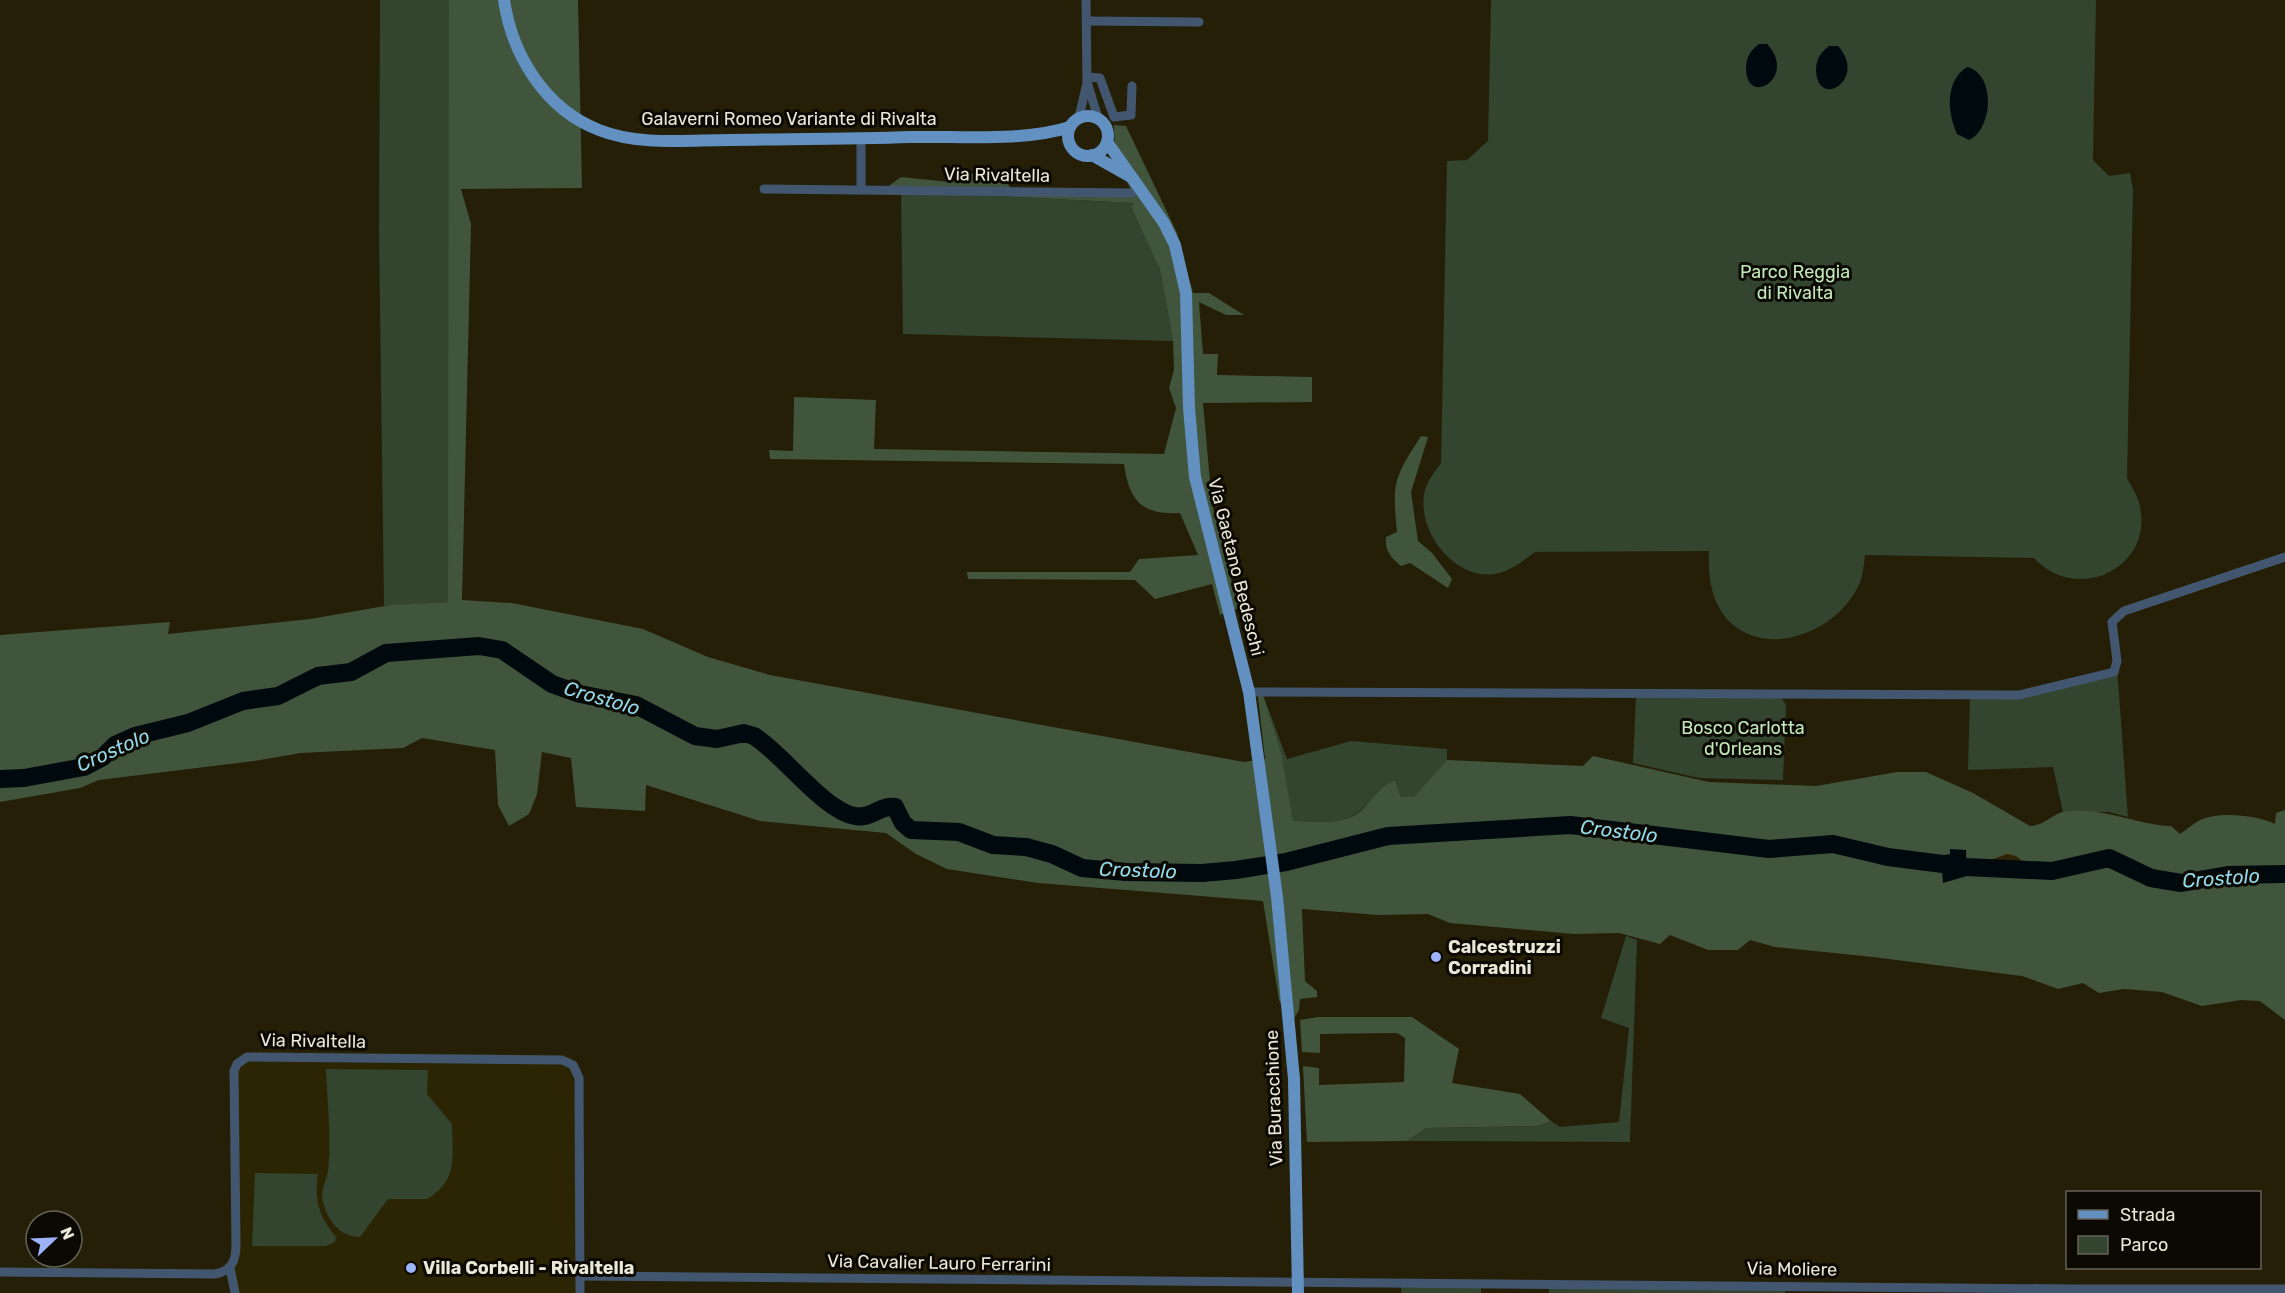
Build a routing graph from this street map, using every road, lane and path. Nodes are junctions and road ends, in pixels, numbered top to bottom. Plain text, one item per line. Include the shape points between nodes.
1 (504, 0) edge
2 (1086, 0) edge
3 (1087, 21) junction
4 (1199, 22) dead end
5 (1087, 80) junction
6 (1132, 86) dead end
7 (1079, 117) junction
8 (1098, 118) junction
9 (1070, 127) junction
10 (1040, 134) junction
11 (861, 138) junction
12 (1107, 142) junction
13 (1070, 146) junction
14 (1092, 156) junction
15 (1134, 179) junction
16 (764, 189) dead end
17 (861, 190) junction
18 (1132, 193) dead end
19 (2285, 557) edge
20 (1249, 692) junction
21 (1277, 902) joint
22 (230, 1268) junction
23 (0, 1272) edge
24 (580, 1276) junction
25 (1298, 1288) edge
26 (2285, 1288) edge
27 (2076, 1291) edge
28 (235, 1293) edge
29 (580, 1293) edge

1 - 11 main road, Galaverni Romeo Variante di Rivalta via 516,45 533,76 555,102 599,130 652,141
2 - 3 street
3 - 4 street
3 - 5 street
5 - 6 street via 1100,78 1114,117 1131,115
5 - 7 street
5 - 8 street
7 - 8 main road
7 - 9 main road
8 - 12 main road via 1106,127
9 - 10 main road, Galaverni Romeo Variante di Rivalta
9 - 13 main road
10 - 11 main road, Galaverni Romeo Variante di Rivalta
10 - 13 main road, Galaverni Romeo Variante di Rivalta
11 - 17 street
12 - 14 main road
12 - 15 main road, Via Gaetano Bedeschi
13 - 14 main road via 1080,154
14 - 15 main road, Via Gaetano Bedeschi
15 - 20 main road, Via Gaetano Bedeschi via 1164,223 1182,268 1195,477
16 - 17 street, Via Rivaltella
17 - 18 street, Via Rivaltella
19 - 20 street via 2124,611 2112,622 2117,661 2114,672 2019,694
20 - 21 main road, Via Gaetano Bedeschi
21 - 25 main road, Via Buracchione via 1294,1079
22 - 23 street via 215,1274
22 - 24 street, Via Rivaltella via 236,1245 234,1071 241,1060 256,1055 562,1060 577,1071
22 - 28 street, Via Rivaltella
24 - 25 street, Via Cavalier Lauro Ferrarini
24 - 29 street
25 - 27 street, Via Moliere
26 - 27 street, Via Moliere

